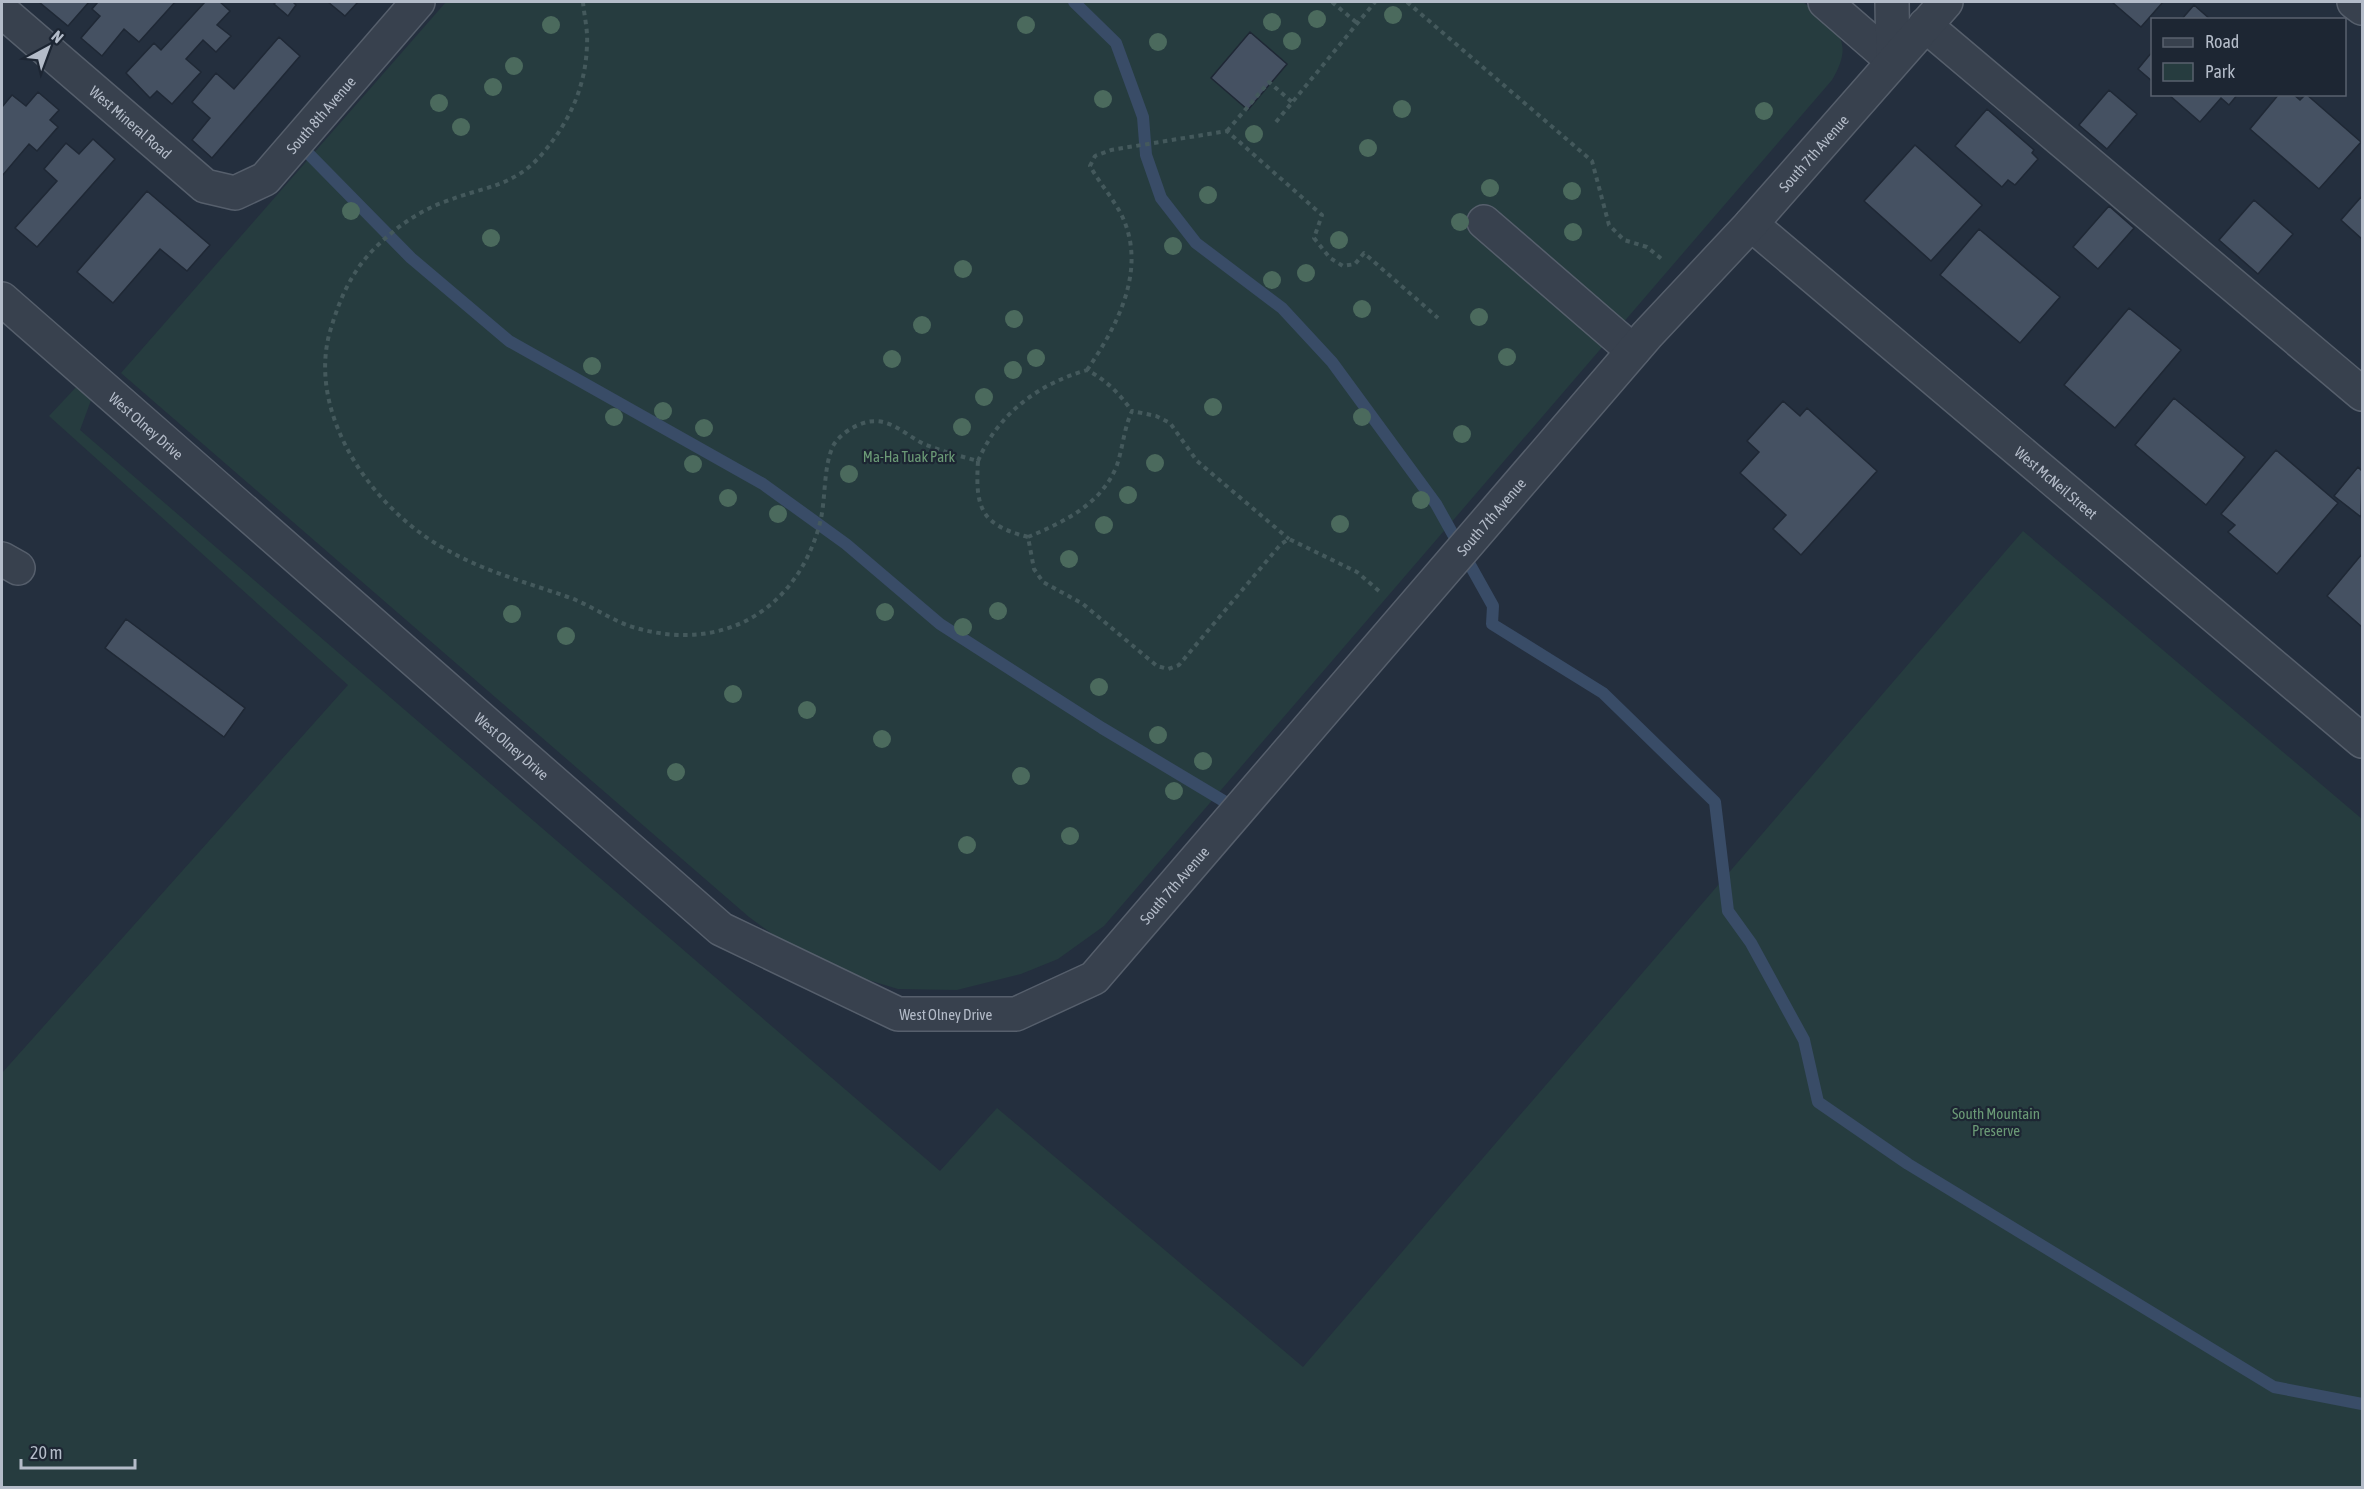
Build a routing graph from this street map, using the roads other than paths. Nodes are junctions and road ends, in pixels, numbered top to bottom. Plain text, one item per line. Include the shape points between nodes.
1 (418, 2) edge
2 (1824, 2) edge
3 (1892, 2) edge
4 (2354, 2) edge
5 (2362, 8) edge
6 (2, 11) edge
7 (1936, 13) edge
8 (1893, 61) junction
9 (205, 186) joint
10 (1484, 222) dead end
11 (1751, 224) junction
12 (2, 299) edge
13 (1633, 351) junction
14 (2362, 394) edge
15 (2362, 741) edge
16 (1094, 978) joint

1 - 9 street, South 8th Avenue via 265,179 235,193
2 - 8 street
3 - 8 street
4 - 5 street
6 - 9 street, West Mineral Road
7 - 8 street, South 7th Avenue
7 - 14 street
8 - 11 street, South 7th Avenue
10 - 13 street
11 - 13 street, South 7th Avenue
11 - 15 street, West McNeil Street
12 - 16 street, West Olney Drive via 721,928 898,1014 1016,1014
13 - 16 street, South 7th Avenue

